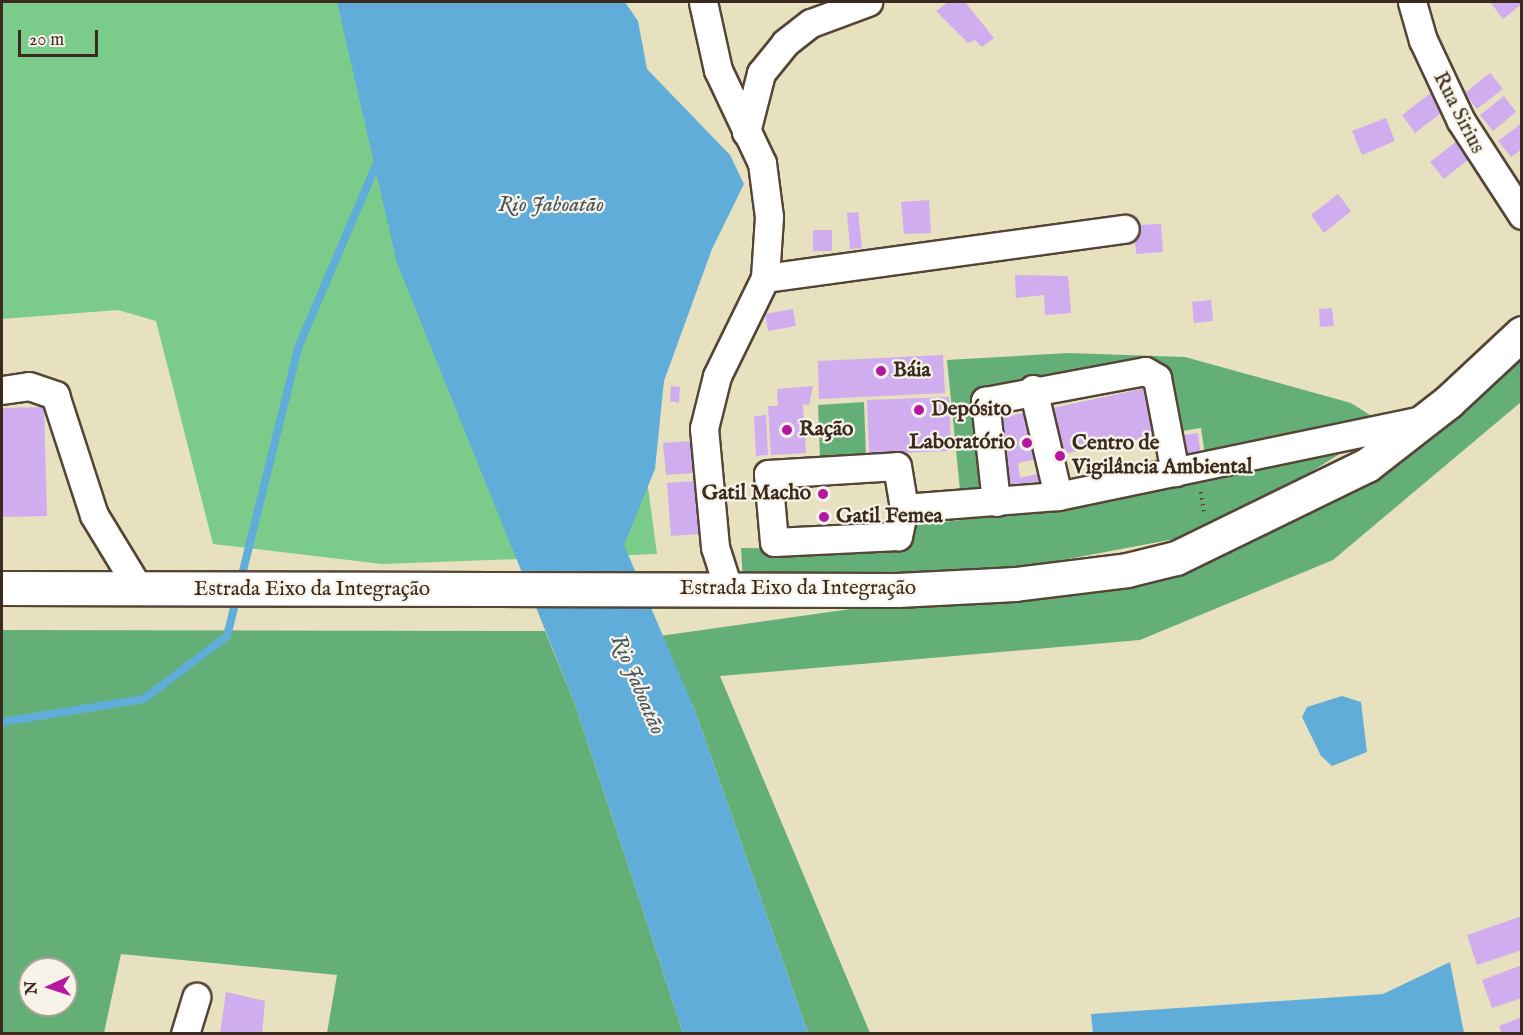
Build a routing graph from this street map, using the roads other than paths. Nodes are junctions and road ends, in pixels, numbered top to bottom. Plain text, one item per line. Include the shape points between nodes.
1 (703, 2) edge
2 (868, 2) edge
3 (1412, 2) edge
4 (746, 132) junction
5 (1521, 215) edge
6 (1125, 229) dead end
7 (765, 278) junction
8 (1521, 333) edge
9 (1510, 356) edge
10 (1033, 389) junction
11 (2, 390) edge
12 (1428, 419) junction
13 (1175, 472) junction
14 (1058, 496) junction
15 (996, 502) junction
16 (904, 508) junction
17 (2, 588) edge
18 (139, 590) junction
19 (714, 591) junction
20 (196, 997) dead end
21 (185, 1034) edge

1 - 4 street via 718,70
2 - 4 street via 811,23 784,43 761,73
3 - 5 street, Rua Sirius via 1423,40 1461,122
4 - 7 street via 766,184
6 - 7 street
7 - 19 street via 717,376 704,428 715,548
8 - 9 main road, Estrada Eixo da Integração
9 - 12 main road, Estrada Eixo da Integração
10 - 13 street via 1153,371
10 - 14 street
10 - 15 street via 985,401
11 - 18 street via 29,386 55,395 67,423 74,470 94,515
12 - 13 street
12 - 19 main road, Estrada Eixo da Integração via 1367,465 1208,543 1137,568 1015,584
13 - 14 street
14 - 15 street
15 - 16 street
16 - 16 street via 903,476 897,466 778,470 765,479 772,537 778,545 893,538 902,532
17 - 18 main road, Estrada Eixo da Integração
18 - 19 main road, Estrada Eixo da Integração
20 - 21 street

